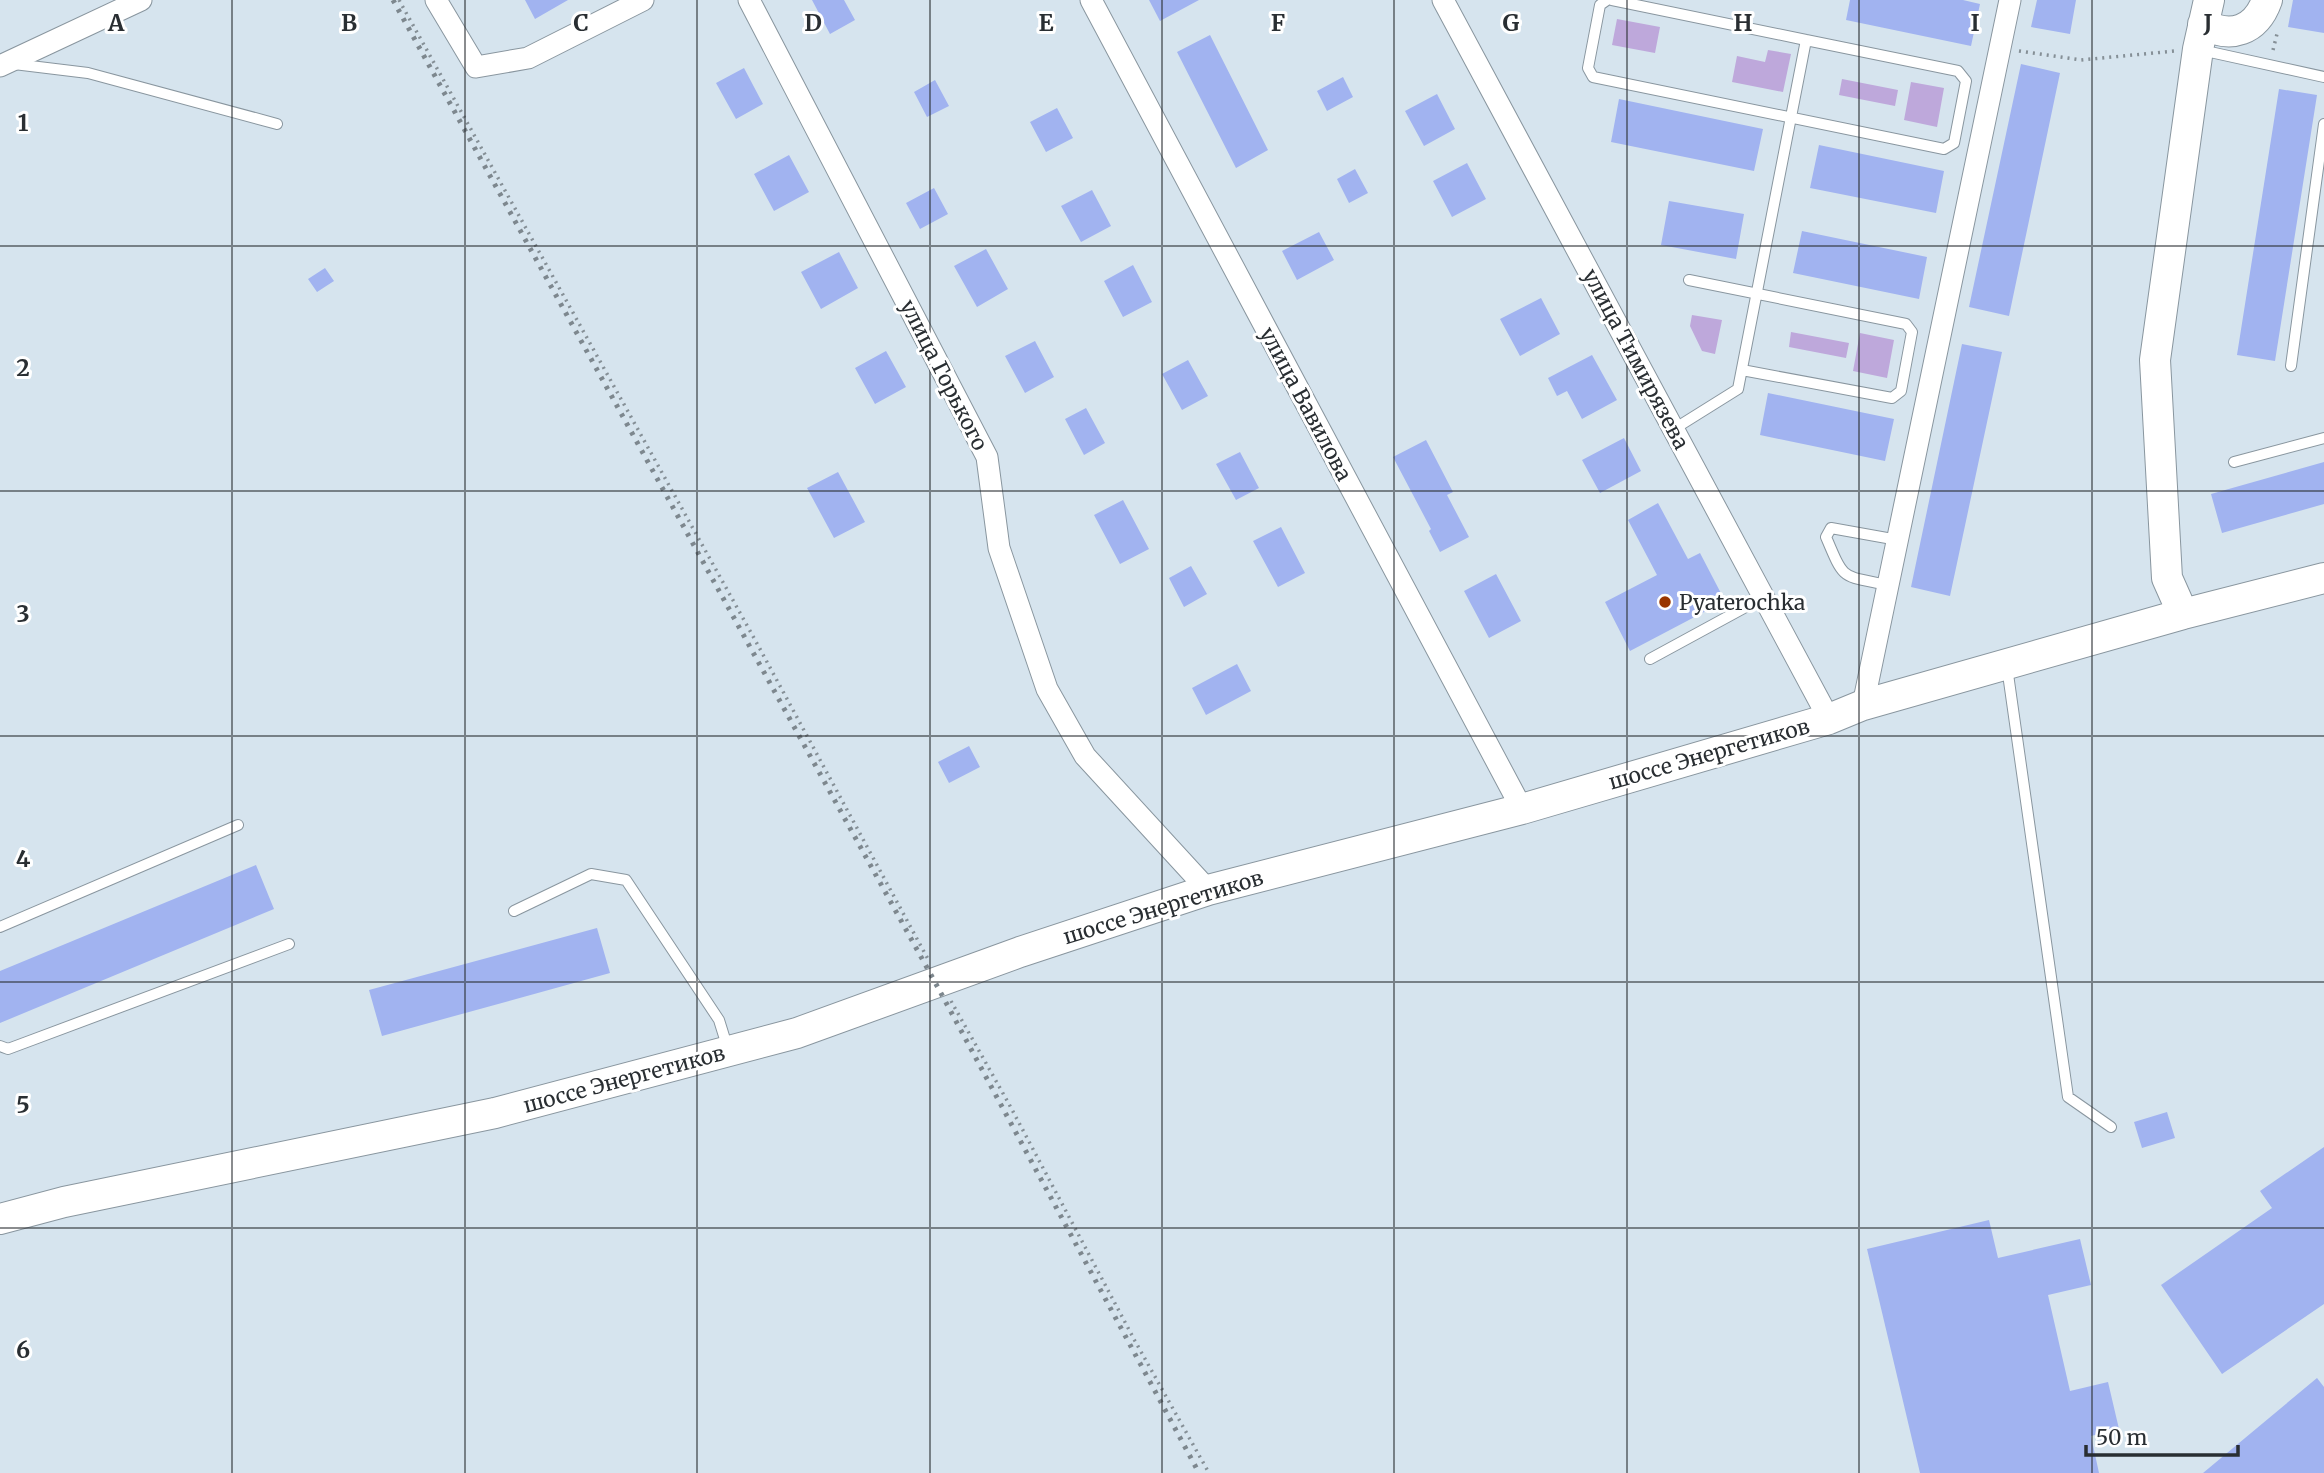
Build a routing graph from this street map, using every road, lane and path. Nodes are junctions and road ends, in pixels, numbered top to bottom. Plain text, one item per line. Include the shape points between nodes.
1 (141, 0) edge
2 (399, 0) edge
3 (436, 0) edge
4 (643, 0) edge
5 (749, 0) edge
6 (1091, 0) edge
7 (1443, 0) edge
8 (1609, 0) edge
9 (2010, 0) edge
10 (2267, 0) edge
11 (2203, 24) edge
12 (1806, 40) junction
13 (1999, 48) junction
14 (3, 65) edge
15 (2324, 77) edge
16 (1791, 117) junction
17 (277, 124) dead end
18 (2324, 124) edge
19 (1689, 280) dead end
20 (1757, 294) junction
21 (2291, 366) dead end
22 (1742, 370) junction
23 (1674, 429) junction
24 (2324, 438) edge
25 (2234, 462) dead end
26 (1898, 540) junction
27 (2324, 578) edge
28 (1888, 585) junction
29 (1764, 597) junction
30 (2183, 614) junction
31 (1650, 659) dead end
32 (2006, 665) junction
33 (1863, 705) junction
34 (1829, 719) junction
35 (1522, 809) junction
36 (238, 825) dead end
37 (1208, 890) junction
38 (514, 911) dead end
39 (0, 927) edge
40 (289, 944) dead end
41 (940, 982) junction
42 (0, 1046) edge
43 (728, 1051) junction
44 (2111, 1128) dead end
45 (0, 1219) edge
46 (1209, 1473) edge

1 - 14 street
2 - 41 path
3 - 4 street via 476,67 528,58
5 - 37 street, улица Горького via 987,457 999,548 1047,689 1086,756
6 - 35 street, улица Вавилова
7 - 23 street, улица Тимирязева
8 - 12 lane
8 - 16 lane via 1600,5 1588,68 1593,77
9 - 13 street
10 - 11 main road via 2262,13 2242,30 2215,30
11 - 13 path via 2081,60
11 - 15 lane
11 - 30 main road via 2155,360 2167,578
12 - 16 lane
12 - 16 lane via 1958,71 1966,81 1959,118 1954,143 1944,149
13 - 26 street
14 - 17 lane via 88,73
16 - 20 lane
18 - 21 lane
19 - 20 lane
20 - 22 lane
20 - 22 lane via 1906,324 1912,332 1901,391 1892,398
22 - 23 lane via 1738,389
23 - 29 street, улица Тимирязева
24 - 25 lane
26 - 28 street
26 - 28 lane via 1831,527 1826,537 1840,572
27 - 30 main road, шоссе Энергетиков
28 - 33 street
29 - 31 lane
29 - 34 street, улица Тимирязева
30 - 32 main road, шоссе Энергетиков
32 - 33 main road, шоссе Энергетиков
32 - 44 lane via 2068,1097
33 - 34 main road, шоссе Энергетиков
34 - 35 main road, шоссе Энергетиков
35 - 37 main road, шоссе Энергетиков
36 - 39 lane
37 - 41 main road, шоссе Энергетиков
38 - 43 lane via 591,874 626,880 719,1020
40 - 42 lane via 8,1049
41 - 43 main road, шоссе Энергетиков via 797,1033
41 - 46 path
43 - 45 main road, шоссе Энергетиков via 495,1113

